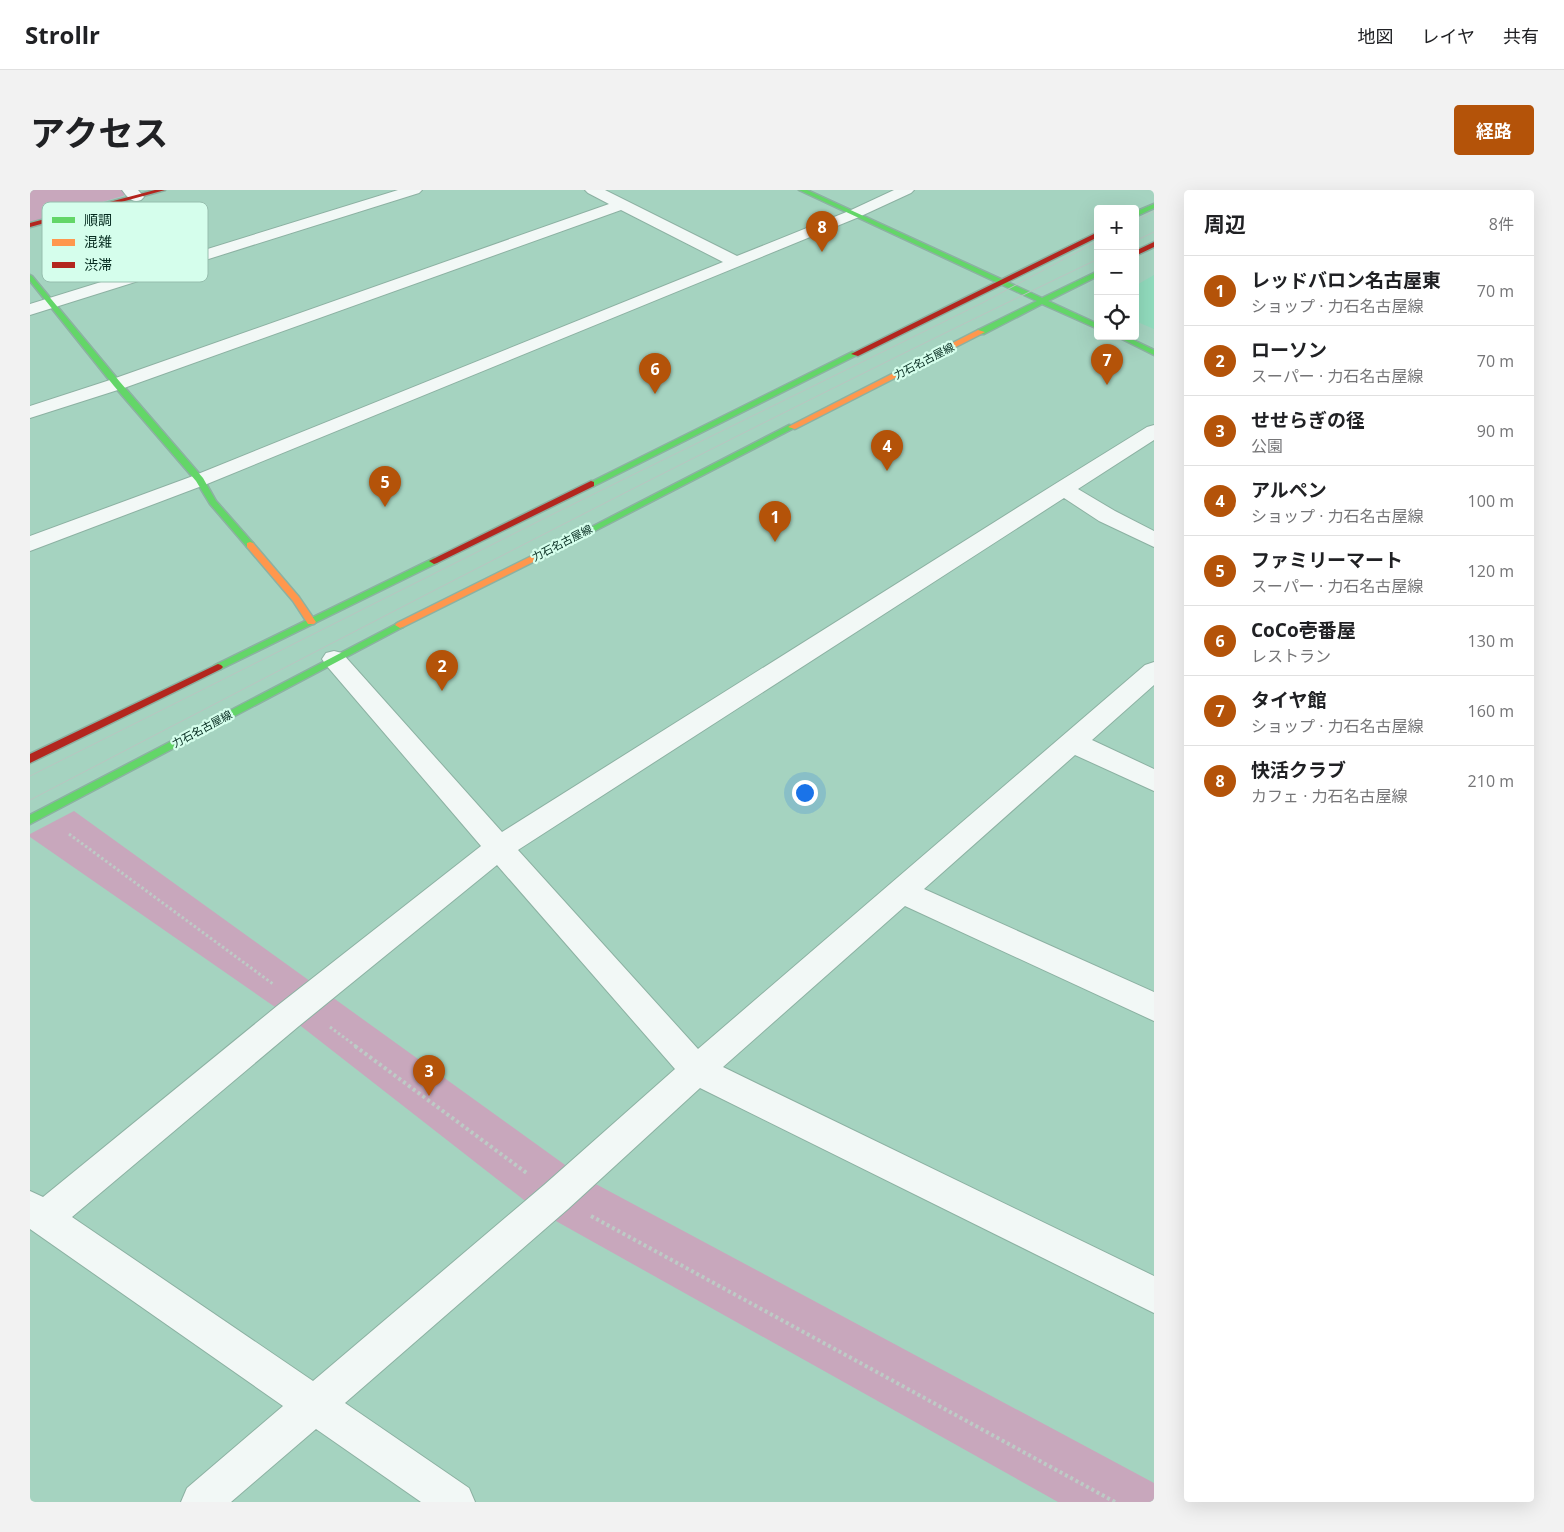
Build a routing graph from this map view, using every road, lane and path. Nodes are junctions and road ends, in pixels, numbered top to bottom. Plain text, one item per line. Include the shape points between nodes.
1 (162, 190) edge
2 (414, 190) edge
3 (593, 190) edge
4 (802, 190) edge
5 (906, 190) edge
6 (133, 194) edge
7 (106, 202) edge
8 (621, 205) junction
9 (1154, 206) edge
10 (1139, 213) edge
11 (854, 214) junction
12 (42, 221) edge
13 (30, 225) edge
14 (1094, 236) edge
15 (1154, 244) edge
16 (1139, 252) edge
17 (208, 255) edge
18 (736, 262) junction
19 (1094, 275) edge
20 (30, 277) edge
21 (122, 282) edge
22 (999, 282) junction
23 (1042, 301) junction
24 (52, 304) junction
25 (30, 310) edge
26 (1094, 324) edge
27 (1127, 340) edge
28 (1154, 353) edge
29 (117, 384) junction
30 (30, 412) edge
31 (1154, 431) edge
32 (200, 480) junction
33 (1062, 488) junction
34 (1154, 540) edge
35 (30, 544) edge
36 (311, 622) junction
37 (334, 659) junction
38 (1154, 671) edge
39 (1072, 742) junction
40 (30, 759) edge
41 (1154, 780) edge
42 (30, 820) edge
43 (499, 848) junction
44 (903, 892) junction
45 (1154, 1007) edge
46 (697, 1070) junction
47 (37, 1213) edge
48 (1154, 1295) edge
49 (314, 1406) junction
50 (201, 1502) edge
51 (455, 1502) edge

1 - 6 main road
2 - 17 street
3 - 8 street
4 - 11 main road
5 - 11 street
6 - 7 main road
8 - 18 street
8 - 29 street
9 - 10 main road
11 - 18 street
11 - 22 main road
12 - 13 main road
14 - 22 main road
15 - 16 main road
18 - 32 street
19 - 23 main road, 力石名古屋線
20 - 24 main road
21 - 24 street
22 - 23 main road
22 - 36 main road
23 - 26 main road
23 - 37 main road, 力石名古屋線
24 - 25 street
24 - 29 main road
27 - 28 main road
29 - 30 street
29 - 32 main road
31 - 33 street
32 - 35 street
32 - 36 main road via 213,502 296,599
33 - 34 street
33 - 43 street
36 - 40 main road
37 - 42 main road, 力石名古屋線
37 - 43 street
38 - 39 street
39 - 41 street
39 - 44 street
43 - 46 street
43 - 47 street
44 - 45 street
44 - 46 street
46 - 48 street
46 - 49 street
47 - 49 street
49 - 50 street
49 - 51 street

